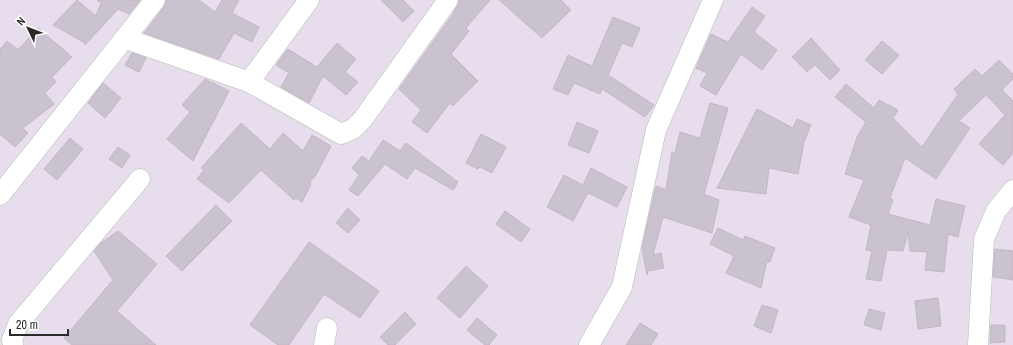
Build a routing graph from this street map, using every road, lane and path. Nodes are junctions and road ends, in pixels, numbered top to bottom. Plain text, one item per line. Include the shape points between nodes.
1 (155, 0) edge
2 (309, 0) edge
3 (448, 0) edge
4 (713, 0) edge
5 (124, 38) junction
6 (249, 82) junction
7 (140, 179) dead end
8 (1013, 190) edge
9 (0, 195) edge
10 (13, 345) edge
11 (589, 345) edge
12 (978, 345) edge

1 - 5 street
2 - 6 street
3 - 6 street via 363,119 353,129 341,134
4 - 11 street via 656,130 622,287
5 - 6 street
5 - 9 street
7 - 10 street via 18,324 12,340
8 - 12 street via 996,212 984,239

